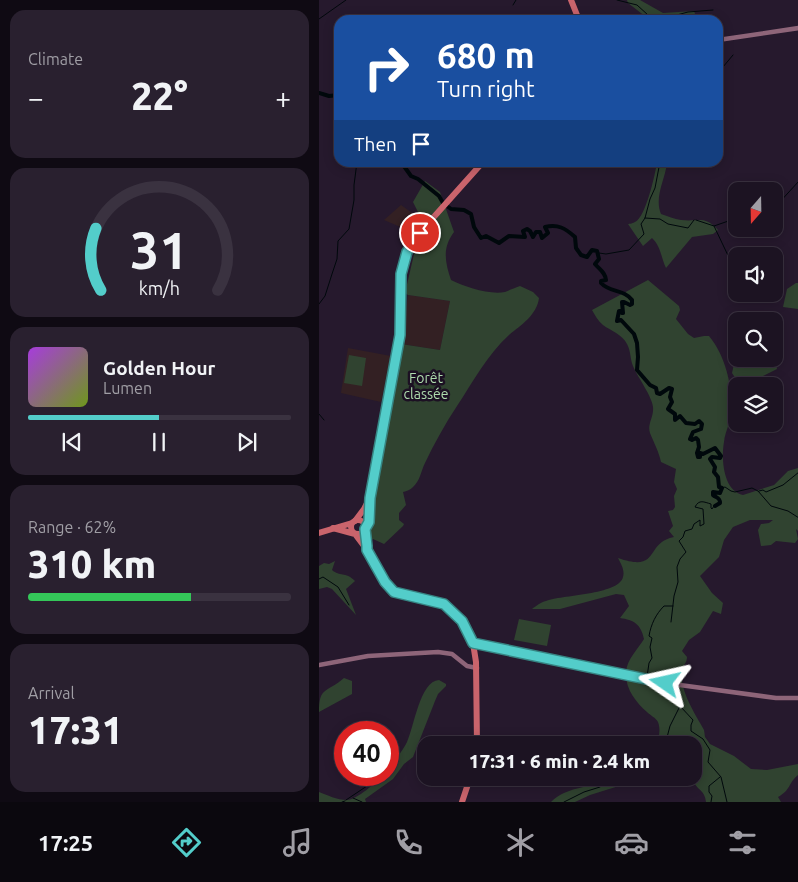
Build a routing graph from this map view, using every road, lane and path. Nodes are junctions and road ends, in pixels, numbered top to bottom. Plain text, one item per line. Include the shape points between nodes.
1 (571, 0) edge
2 (577, 15) edge
3 (798, 28) edge
4 (723, 39) edge
5 (479, 167) edge
6 (370, 498) junction
7 (354, 522) junction
8 (333, 528) junction
9 (365, 528) junction
10 (319, 533) edge
11 (355, 534) junction
12 (367, 550) junction
13 (473, 643) junction
14 (319, 665) edge
15 (477, 668) junction
16 (798, 698) edge
17 (477, 736) edge
18 (467, 786) edge
19 (462, 802) edge

1 - 2 highway
3 - 4 street
5 - 6 highway via 415,238 404,260 400,335
6 - 7 highway
6 - 9 highway via 369,522
7 - 8 highway
7 - 9 highway via 361,520
7 - 11 highway via 351,529
8 - 10 highway
8 - 11 highway
9 - 11 highway via 361,534
9 - 12 highway
11 - 12 highway
12 - 13 highway via 390,589 444,604 462,621
13 - 15 highway
13 - 16 street via 643,679 776,698
14 - 15 street via 368,656 438,652 452,654 467,666
15 - 17 highway
18 - 19 highway

